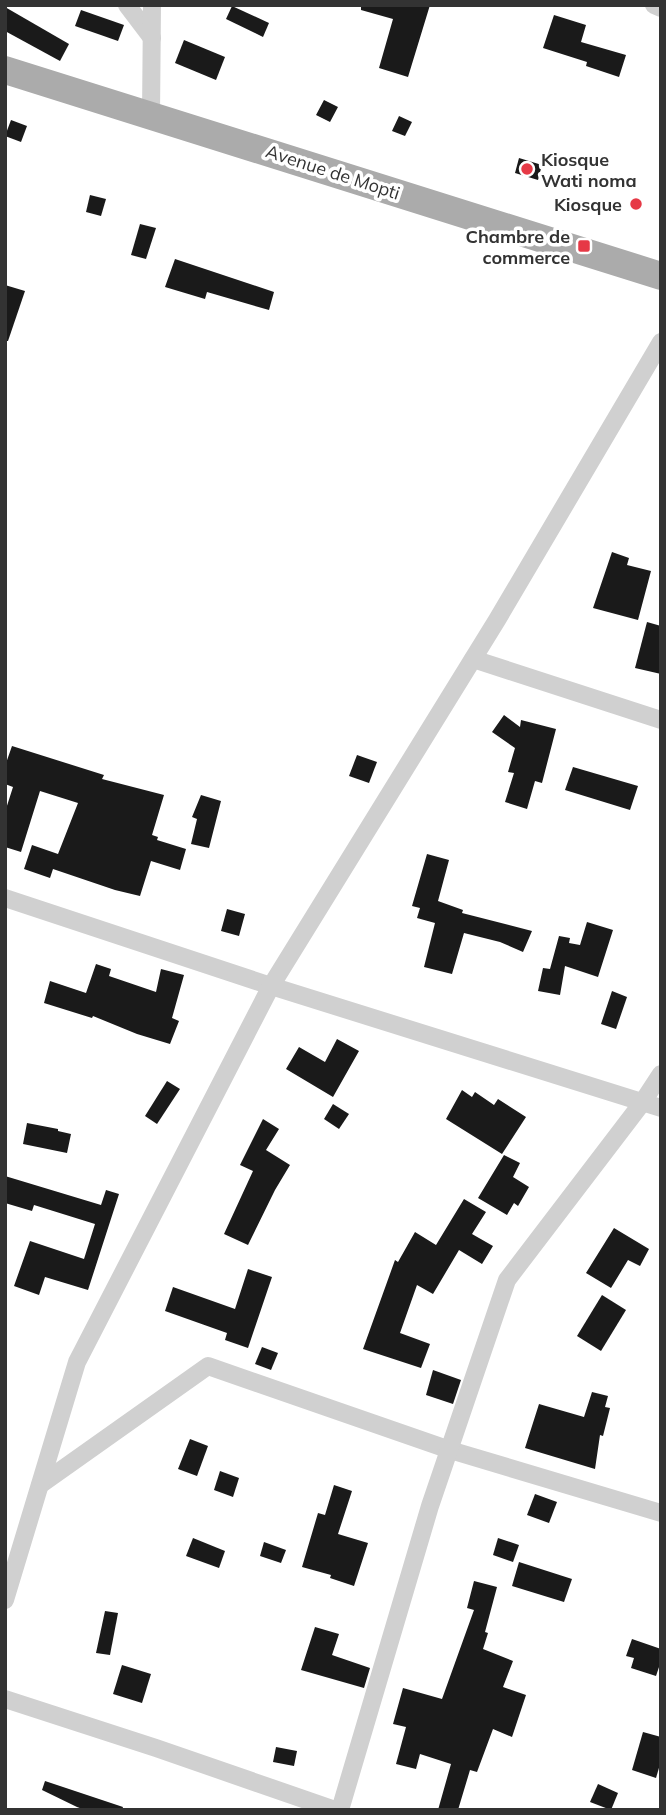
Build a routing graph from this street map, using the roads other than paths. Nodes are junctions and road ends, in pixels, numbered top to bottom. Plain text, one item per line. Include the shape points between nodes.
1 (127, 5) edge
2 (152, 5) edge
3 (654, 5) edge
4 (661, 8) edge
5 (152, 38) junction
6 (5, 70) edge
7 (151, 115) junction
8 (661, 276) edge
9 (661, 342) edge
10 (473, 659) junction
11 (661, 720) edge
12 (5, 898) edge
13 (271, 986) junction
14 (661, 1074) edge
15 (642, 1103) junction
16 (661, 1108) edge
17 (450, 1450) junction
18 (40, 1485) junction
19 (661, 1513) edge
20 (5, 1600) edge
21 (5, 1699) edge
22 (337, 1810) edge

1 - 5 street
2 - 5 street
3 - 4 street
5 - 7 street
6 - 7 main road, Avenue de Mopti
7 - 8 main road, Avenue de Mopti
9 - 10 street
10 - 11 street
10 - 13 street
12 - 13 street
13 - 15 street
13 - 18 street via 77,1362
14 - 15 street
15 - 16 street
15 - 17 street via 508,1280
17 - 18 street via 208,1366
17 - 19 street
17 - 22 street
18 - 20 street
21 - 22 street

